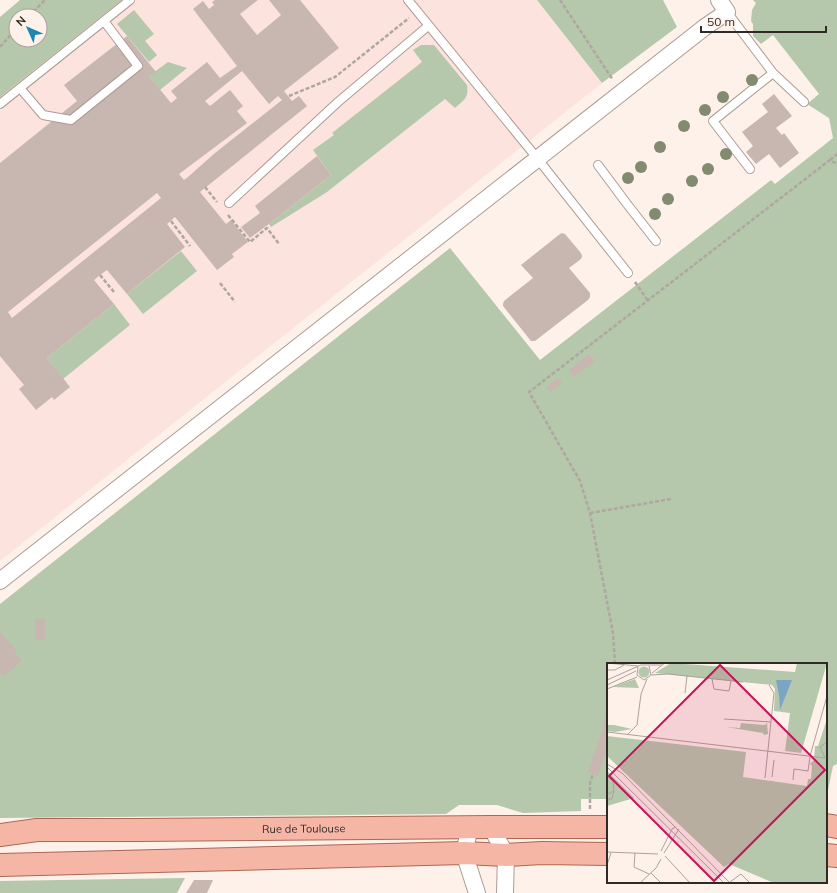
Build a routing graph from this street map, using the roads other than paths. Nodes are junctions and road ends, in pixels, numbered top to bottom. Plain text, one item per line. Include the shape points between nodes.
1 (130, 0) edge
2 (408, 0) edge
3 (724, 4) edge
4 (104, 21) junction
5 (428, 26) junction
6 (773, 73) junction
7 (20, 88) junction
8 (804, 102) dead end
9 (0, 104) edge
10 (537, 158) junction
11 (598, 165) dead end
12 (750, 169) dead end
13 (229, 203) dead end
14 (656, 241) dead end
15 (628, 273) road end
16 (0, 581) edge
17 (827, 825) edge
18 (837, 826) edge
19 (480, 827) junction
20 (599, 827) edge
21 (0, 835) edge
22 (464, 853) junction
23 (607, 854) edge
24 (506, 855) junction
25 (827, 855) edge
26 (837, 856) edge
27 (0, 865) edge
28 (477, 893) edge
29 (505, 893) edge

1 - 4 lane
2 - 5 lane
3 - 6 lane
3 - 10 street via 705,26
4 - 7 lane
4 - 7 lane via 138,66 71,120 43,115
5 - 10 lane
5 - 13 lane via 338,102
6 - 8 lane
6 - 12 lane via 713,121
7 - 9 lane
10 - 15 lane
10 - 16 street
11 - 14 lane
17 - 18 main road
19 - 20 main road, Rue de Toulouse
19 - 21 main road, Rue de Toulouse via 37,830
19 - 22 street
19 - 24 street
22 - 24 main road
22 - 27 main road
22 - 28 street
23 - 24 main road
24 - 29 street
25 - 26 main road

